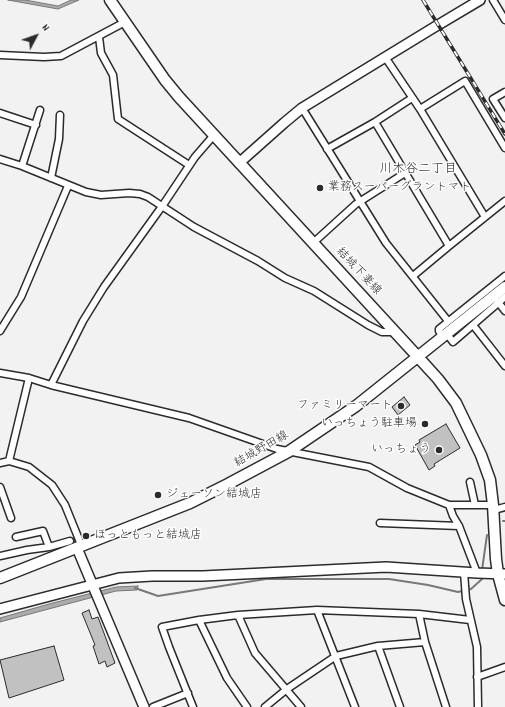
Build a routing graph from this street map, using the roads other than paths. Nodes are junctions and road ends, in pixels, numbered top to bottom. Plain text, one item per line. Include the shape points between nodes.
1 (110, 0) edge
2 (480, 0) edge
3 (493, 0) edge
4 (505, 20) edge
5 (125, 22) junction
6 (99, 37) junction
7 (0, 55) edge
8 (385, 57) junction
9 (505, 92) edge
10 (412, 98) junction
11 (302, 108) junction
12 (420, 109) junction
13 (40, 110) dead end
14 (0, 113) edge
15 (60, 116) dead end
16 (505, 118) edge
17 (375, 122) junction
18 (36, 125) junction
19 (214, 135) junction
20 (505, 148) edge
21 (327, 149) junction
22 (0, 159) edge
23 (239, 163) junction
24 (189, 165) junction
25 (22, 166) junction
26 (405, 173) junction
27 (51, 178) junction
28 (68, 186) junction
29 (505, 201) edge
30 (359, 202) junction
31 (163, 205) junction
32 (485, 217) junction
33 (313, 243) junction
34 (449, 246) junction
35 (413, 276) junction
36 (505, 276) edge
37 (505, 287) edge
38 (505, 297) edge
39 (498, 302) junction
40 (505, 311) edge
41 (448, 321) junction
42 (473, 325) junction
43 (0, 331) edge
44 (395, 332) junction
45 (445, 336) junction
46 (418, 357) junction
47 (505, 366) edge
48 (0, 373) edge
49 (29, 378) junction
50 (51, 385) junction
51 (288, 452) junction
52 (9, 461) junction
53 (0, 463) edge
54 (470, 482) dead end
55 (0, 487) edge
56 (449, 505) junction
57 (475, 505) junction
58 (494, 508) junction
59 (505, 508) edge
60 (11, 518) dead end
61 (380, 523) dead end
62 (459, 526) junction
63 (16, 537) dead end
64 (76, 545) junction
65 (49, 547) junction
66 (0, 556) edge
67 (464, 572) junction
68 (477, 573) junction
69 (501, 574) edge
70 (0, 578) edge
71 (95, 592) junction
72 (505, 600) edge
73 (0, 609) edge
74 (317, 610) junction
75 (419, 614) junction
76 (238, 616) junction
77 (199, 620) junction
78 (470, 620) junction
79 (425, 642) junction
80 (378, 646) junction
81 (336, 656) junction
82 (505, 667) edge
83 (477, 677) junction
84 (287, 689) junction
85 (188, 693) junction
86 (144, 707) edge
87 (153, 707) edge
88 (193, 707) edge
89 (247, 707) edge
90 (265, 707) edge
91 (301, 707) edge
92 (355, 707) edge
93 (400, 707) edge
94 (446, 707) edge
95 (478, 707) edge

1 - 5 main road, 結城下妻線
2 - 8 street
3 - 4 street
5 - 6 street
5 - 19 main road, 結城下妻線 via 165,80
6 - 7 street via 60,56
6 - 24 street via 101,53 113,75 118,119
8 - 10 street
8 - 11 street
9 - 16 street via 493,99
10 - 12 street
10 - 17 street
11 - 21 street
11 - 23 street
12 - 20 street via 465,82
12 - 32 street
13 - 18 street
14 - 18 street
15 - 27 street via 59,139
17 - 21 street
17 - 26 street
18 - 25 street
19 - 23 main road, 結城下妻線
19 - 24 street
21 - 30 street
22 - 25 street
23 - 33 main road, 結城下妻線
24 - 31 street
25 - 27 street
26 - 30 street
26 - 34 street
27 - 28 street
28 - 31 street via 101,195 140,194
28 - 43 street via 21,297
29 - 32 street
30 - 33 street
30 - 35 street via 386,244
31 - 44 street via 194,227 286,278 314,290 368,325 382,332
31 - 50 street via 104,287 83,321
32 - 34 street
33 - 44 main road, 結城下妻線
34 - 35 street
35 - 41 street
36 - 41 street
37 - 45 main road, 結城野田線
38 - 39 street
39 - 40 street
39 - 42 street
41 - 45 street via 439,331
42 - 45 street via 453,342
42 - 47 street
44 - 46 main road, 結城下妻線
45 - 46 main road, 結城野田線
46 - 51 main road, 結城野田線 via 356,406
46 - 58 main road, 結城下妻線 via 447,390 464,418 488,472
48 - 49 street
49 - 50 street
49 - 52 street
50 - 51 street via 189,418
51 - 56 street via 369,467 407,488
51 - 64 main road, 結城野田線 via 190,503
52 - 53 street
52 - 64 street via 30,467 52,485 65,505
54 - 57 street
55 - 60 street
56 - 57 street
56 - 62 street
57 - 58 street
58 - 59 street
58 - 69 main road, 結城下妻線 via 496,559
61 - 62 street
62 - 68 street
63 - 65 street via 43,531
64 - 65 street
64 - 70 main road, 結城野田線
64 - 71 street
65 - 66 street
67 - 68 street
67 - 71 street via 386,567 152,576 120,578
67 - 78 street
68 - 69 street
69 - 72 main road, 結城下妻線
71 - 73 street
71 - 86 street
74 - 75 street
74 - 76 street
74 - 81 street
75 - 78 street
75 - 79 street
76 - 77 street
76 - 84 street via 255,653
77 - 85 street via 162,627
77 - 89 street via 227,678
78 - 83 street via 477,647
79 - 80 street
79 - 94 street
80 - 81 street
80 - 93 street
81 - 84 street
81 - 92 street
82 - 83 street
83 - 95 street
84 - 90 street
84 - 91 street
85 - 87 street
85 - 88 street

